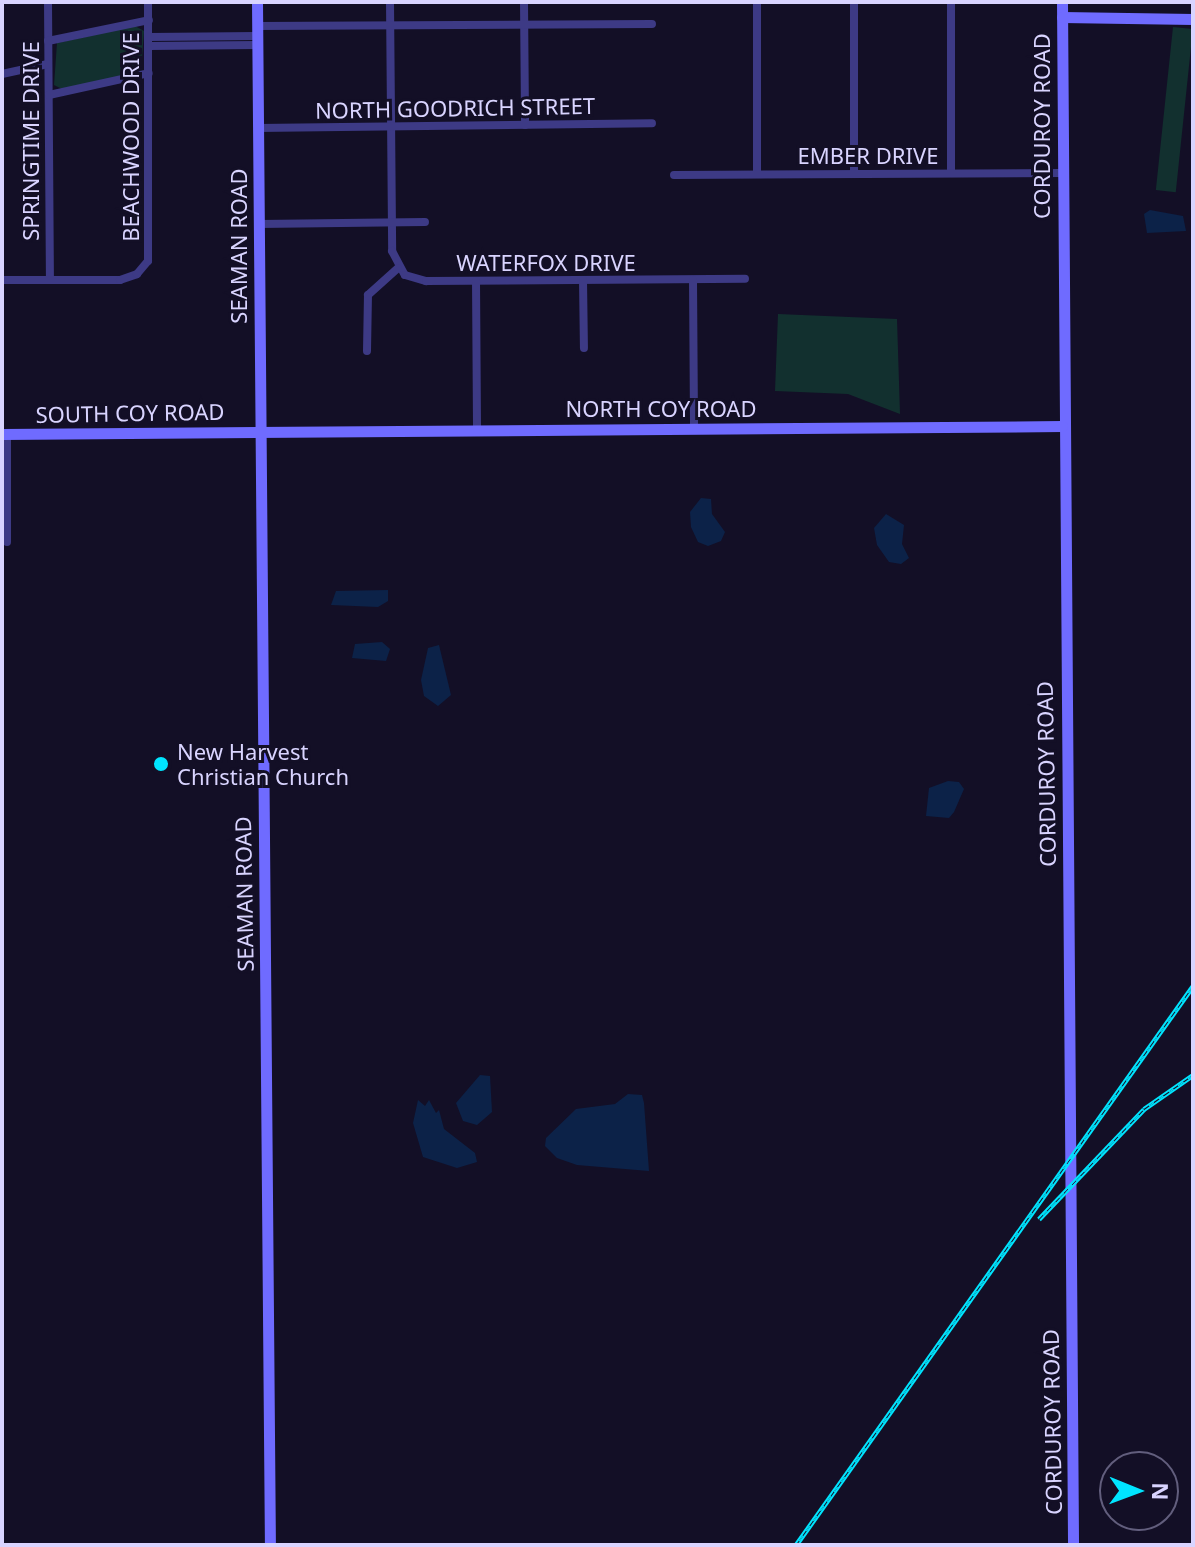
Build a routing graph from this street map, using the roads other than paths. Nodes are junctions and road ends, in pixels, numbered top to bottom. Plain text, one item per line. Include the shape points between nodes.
1 (48, 2) edge
2 (148, 2) edge
3 (257, 2) edge
4 (390, 2) edge
5 (524, 2) edge
6 (757, 2) edge
7 (854, 2) edge
8 (951, 2) edge
9 (1062, 2) edge
10 (1062, 17) junction
11 (1193, 19) edge
12 (149, 20) junction
13 (525, 24) junction
14 (652, 24) dead end
15 (390, 25) junction
16 (257, 36) junction
17 (48, 41) junction
18 (149, 41) junction
19 (48, 64) junction
20 (149, 73) junction
21 (2, 74) edge
22 (49, 95) junction
23 (652, 123) dead end
24 (525, 125) junction
25 (391, 127) junction
26 (258, 128) junction
27 (951, 173) junction
28 (1063, 173) junction
29 (757, 174) junction
30 (854, 174) junction
31 (674, 175) dead end
32 (392, 222) junction
33 (425, 222) dead end
34 (259, 224) junction
35 (398, 268) junction
36 (745, 279) dead end
37 (2, 280) edge
38 (50, 280) junction
39 (583, 280) junction
40 (693, 280) junction
41 (476, 281) junction
42 (584, 348) dead end
43 (367, 351) dead end
44 (1062, 426) junction
45 (694, 428) junction
46 (477, 430) junction
47 (259, 432) junction
48 (4, 434) edge
49 (7, 542) dead end
50 (270, 1545) edge
51 (1073, 1545) edge

1 - 17 street, SPRINGTIME DRIVE
2 - 12 street, BEACHWOOD DRIVE
3 - 16 street, SEAMAN ROAD
4 - 15 street
5 - 13 street
6 - 29 street
7 - 30 street
8 - 27 street
9 - 10 street, CORDUROY ROAD
10 - 11 street
10 - 28 street, CORDUROY ROAD
12 - 17 street
12 - 18 street, BEACHWOOD DRIVE
13 - 14 street
13 - 15 street
13 - 24 street
15 - 16 street
15 - 25 street
16 - 18 street
16 - 26 street, SEAMAN ROAD
17 - 19 street, SPRINGTIME DRIVE
18 - 20 street, BEACHWOOD DRIVE
19 - 21 street
19 - 22 street, SPRINGTIME DRIVE
20 - 22 street
20 - 38 street, BEACHWOOD DRIVE via 150,250 141,270 120,280
22 - 38 street, SPRINGTIME DRIVE
23 - 24 street, NORTH GOODRICH STREET
24 - 25 street, NORTH GOODRICH STREET
25 - 26 street, NORTH GOODRICH STREET
25 - 32 street
26 - 34 street, SEAMAN ROAD
27 - 28 street, EMBER DRIVE
27 - 30 street, EMBER DRIVE
28 - 44 street, CORDUROY ROAD
29 - 30 street, EMBER DRIVE
29 - 31 street, EMBER DRIVE
32 - 33 street
32 - 34 street
32 - 35 street
34 - 47 street, SEAMAN ROAD
35 - 41 street, WATERFOX DRIVE via 421,281
35 - 43 street via 368,295
36 - 40 street, WATERFOX DRIVE
37 - 38 street
39 - 40 street, WATERFOX DRIVE
39 - 41 street, WATERFOX DRIVE
39 - 42 street
40 - 45 street
41 - 46 street
44 - 45 street, NORTH COY ROAD
44 - 51 street, CORDUROY ROAD
45 - 46 street, NORTH COY ROAD
46 - 47 street, NORTH COY ROAD
47 - 48 street, SOUTH COY ROAD
47 - 50 street, SEAMAN ROAD
48 - 49 street

